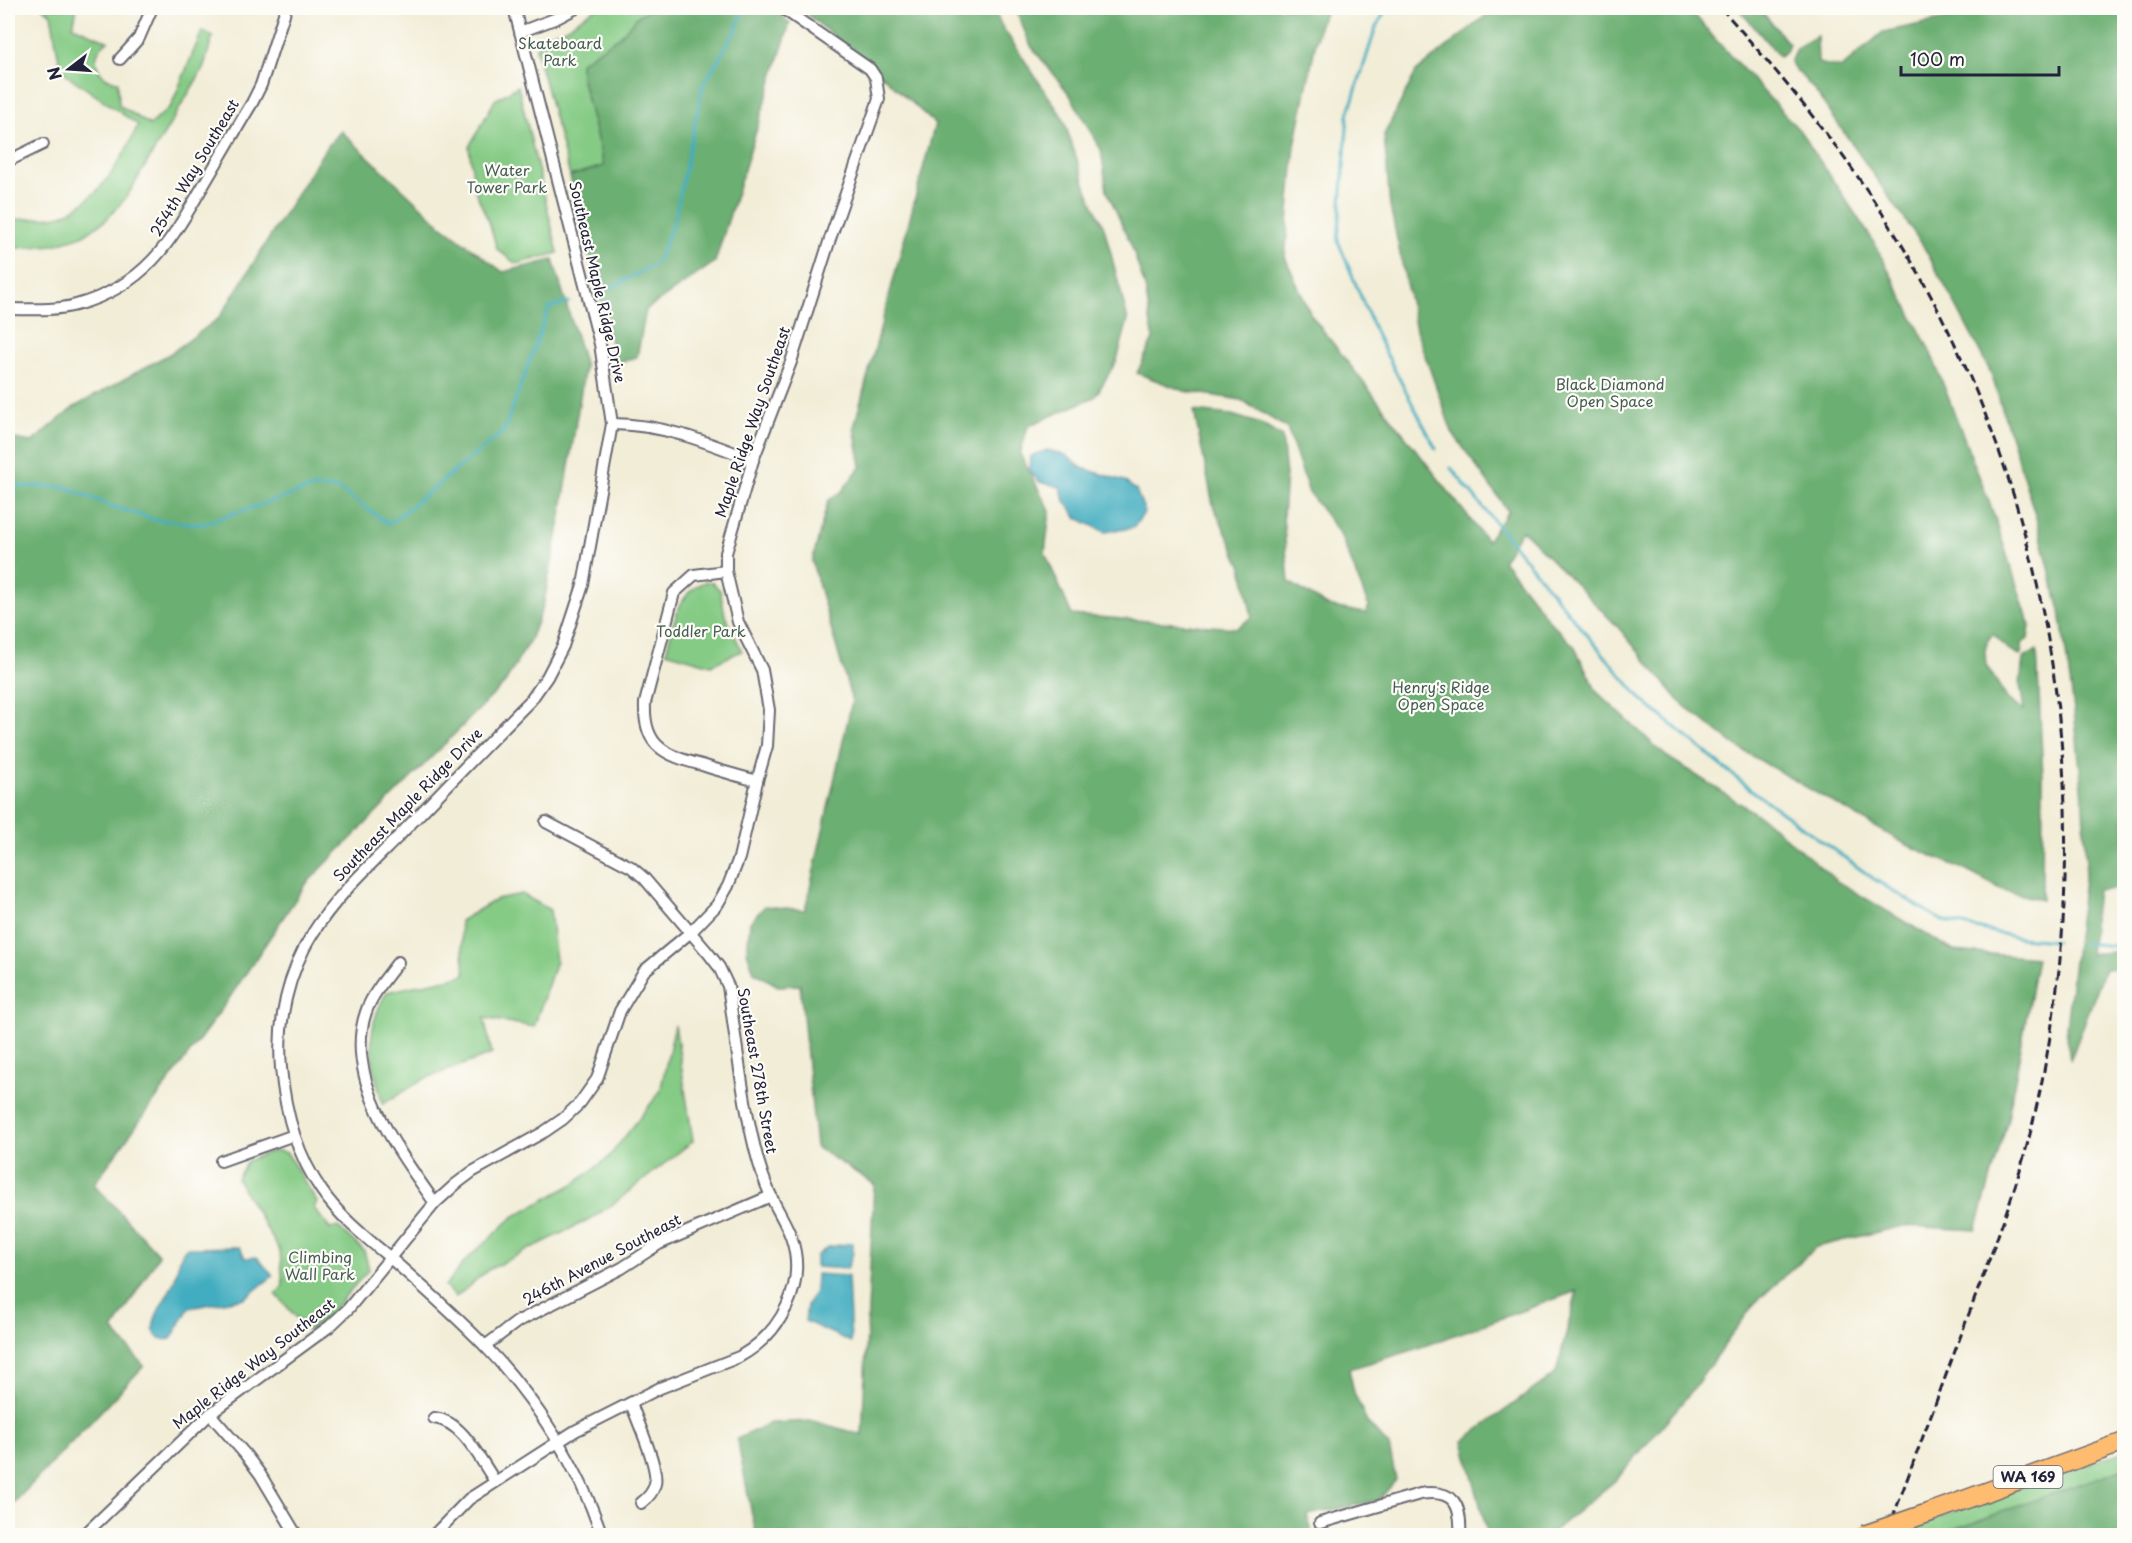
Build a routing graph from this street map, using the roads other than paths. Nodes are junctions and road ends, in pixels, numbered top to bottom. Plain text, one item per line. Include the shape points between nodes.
1 (152, 8) edge
2 (286, 8) edge
3 (514, 8) edge
4 (576, 8) edge
5 (782, 8) edge
6 (520, 32) junction
7 (120, 59) dead end
8 (43, 144) dead end
9 (8, 161) edge
10 (8, 309) edge
11 (612, 424) junction
12 (753, 460) junction
13 (726, 571) junction
14 (757, 781) junction
15 (546, 822) dead end
16 (692, 931) junction
17 (398, 962) dead end
18 (294, 1135) junction
19 (220, 1161) dead end
20 (771, 1196) junction
21 (435, 1203) junction
22 (390, 1258) junction
23 (485, 1346) junction
24 (631, 1403) junction
25 (210, 1414) junction
26 (434, 1418) dead end
27 (557, 1442) junction
28 (2124, 1442) edge
29 (495, 1481) junction
30 (642, 1503) dead end
31 (1320, 1523) dead end
32 (1863, 1535) edge
33 (83, 1536) edge
34 (297, 1536) edge
35 (433, 1536) edge
36 (602, 1536) edge
37 (1460, 1536) edge

1 - 7 street via 139,39
2 - 10 street, 254th Way Southeast via 252,103 174,236 154,260 116,288 74,306
3 - 6 street, Southeast Maple Ridge Drive
4 - 6 street
5 - 12 street, Maple Ridge Way Southeast via 870,69 876,78 879,99 791,362
6 - 11 street, Southeast Maple Ridge Drive via 600,344
8 - 9 street
11 - 12 street via 656,427
11 - 18 street, Southeast Maple Ridge Drive via 583,585 563,646 546,677 531,700 346,890 315,929 301,955 284,1004 279,1052
12 - 13 street, Maple Ridge Way Southeast via 729,538
13 - 14 street, Maple Ridge Way Southeast via 738,622 762,670 770,710 767,746
13 - 14 street via 694,575 675,593 644,717 654,741 668,755
14 - 16 street, Maple Ridge Way Southeast via 739,858 728,886 717,905
15 - 16 street, Southeast 278th Street via 631,867
16 - 20 street, Southeast 278th Street via 728,986 750,1128
16 - 21 street, Maple Ridge Way Southeast via 644,971 630,991 597,1079 580,1103 544,1132 472,1172
17 - 21 street via 366,1011 362,1037 366,1079 374,1106
18 - 19 street
18 - 22 street, Southeast Maple Ridge Drive via 314,1179 330,1202
20 - 23 street, 246th Avenue Southeast via 659,1244 517,1323
20 - 24 street, Southeast 278th Street via 792,1239 795,1258 792,1295 776,1326 740,1357
21 - 22 street, Maple Ridge Way Southeast
22 - 23 street, Southeast Maple Ridge Drive
22 - 25 street, Maple Ridge Way Southeast via 330,1326
23 - 27 street, Southeast Maple Ridge Drive via 525,1394
24 - 27 street
24 - 30 street via 656,1472 654,1490
25 - 33 street, Maple Ridge Way Southeast
25 - 34 street via 260,1474
26 - 29 street via 449,1422 460,1432
27 - 29 street
27 - 36 street, Southeast Maple Ridge Drive
28 - 32 main road, WA 169, bridge
29 - 35 street via 469,1499
31 - 37 street via 1435,1492 1456,1503 1461,1517

